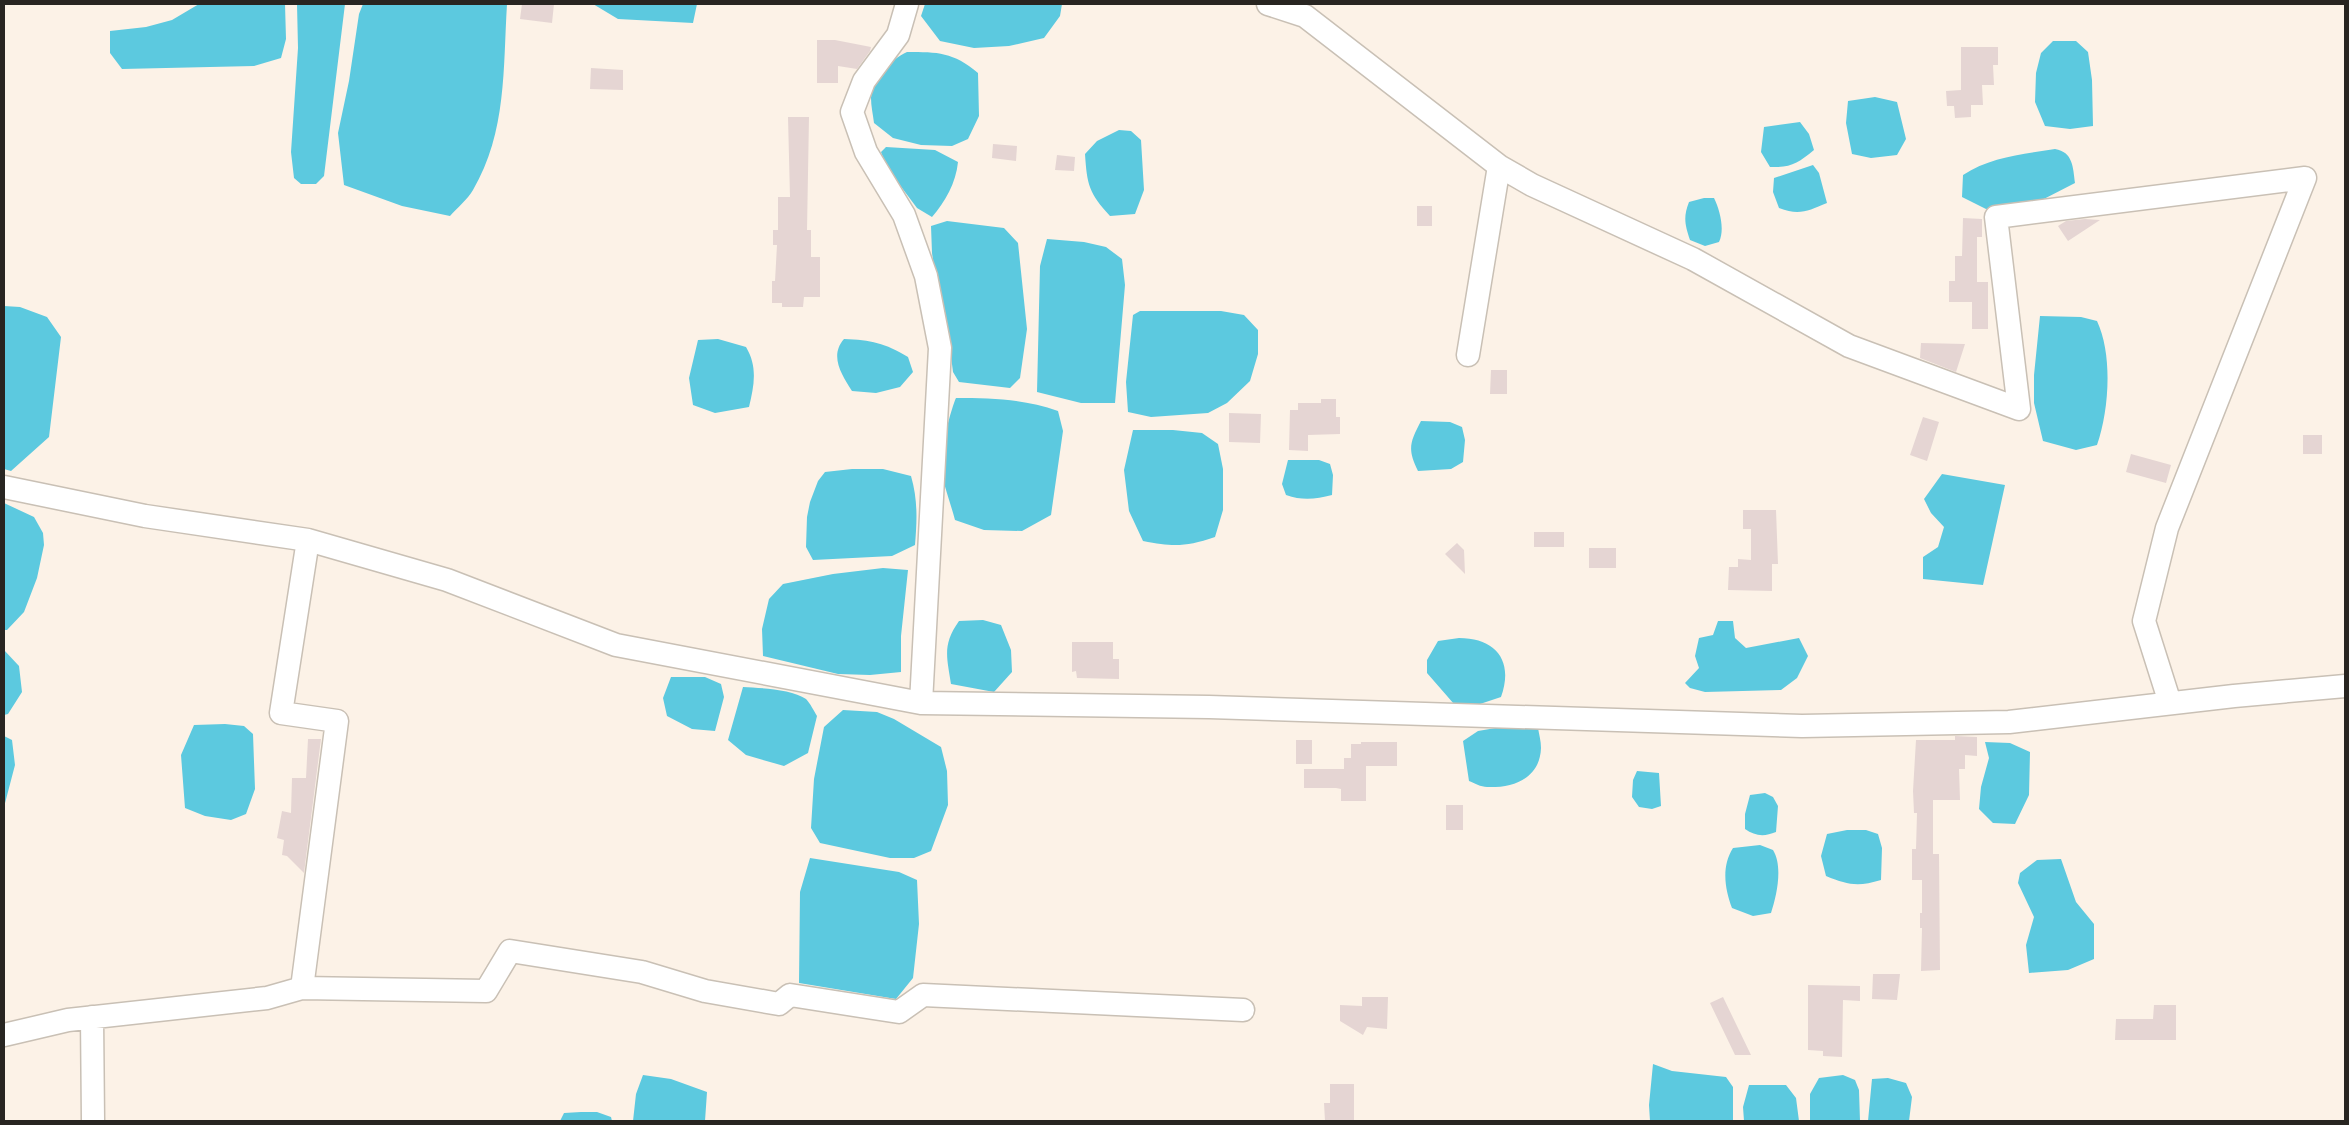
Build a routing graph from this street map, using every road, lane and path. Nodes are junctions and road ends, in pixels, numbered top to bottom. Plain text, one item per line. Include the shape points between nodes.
1 (908, 4) edge
2 (1268, 4) edge
3 (1499, 166) junction
4 (1468, 356) dead end
5 (4, 487) edge
6 (308, 540) junction
7 (2345, 686) edge
8 (921, 703) junction
9 (2170, 703) junction
10 (302, 988) junction
11 (1243, 1010) dead end
12 (92, 1017) junction
13 (4, 1035) edge
14 (93, 1121) edge

1 - 8 street via 898,35 864,81 852,112 866,152 904,215 926,276 940,348
2 - 3 street via 1305,16
3 - 4 street
3 - 9 street via 1532,185 1693,259 1849,346 2019,409 1996,217 2305,178 2167,528 2144,621
5 - 6 street via 144,516
6 - 8 street via 447,580 616,645
6 - 10 street via 281,713 337,721
7 - 9 street
8 - 9 street via 1218,708 1802,726 2009,722
10 - 11 street via 486,991 510,951 642,972 705,991 780,1004 790,994 899,1012 923,995
10 - 12 street via 267,998
12 - 13 street
12 - 14 street

